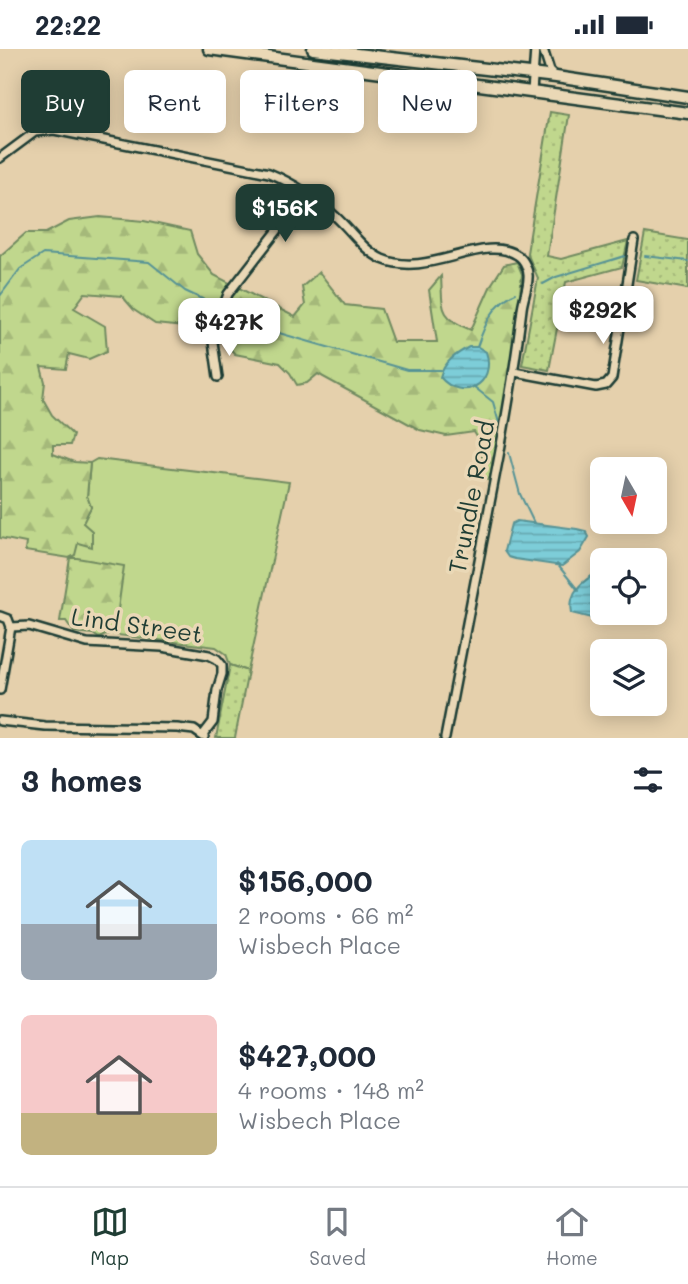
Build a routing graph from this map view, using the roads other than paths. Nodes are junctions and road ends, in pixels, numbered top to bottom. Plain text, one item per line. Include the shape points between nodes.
1 (209, 49) edge
2 (313, 49) edge
3 (535, 49) edge
4 (543, 49) edge
5 (533, 74) junction
6 (556, 77) junction
7 (532, 92) junction
8 (688, 96) edge
9 (688, 113) edge
10 (0, 158) edge
11 (306, 194) junction
12 (634, 240) dead end
13 (515, 372) junction
14 (218, 377) dead end
15 (0, 616) edge
16 (11, 627) junction
17 (0, 690) edge
18 (0, 721) edge
19 (203, 737) edge
20 (445, 738) edge

1 - 7 highway
2 - 5 highway
3 - 5 street
4 - 6 street
5 - 6 highway
5 - 7 street
6 - 8 highway
7 - 9 highway
10 - 11 street via 35,131 54,130 269,173
11 - 13 street, Trundle Road via 382,259 424,265 484,249 517,255 529,276
11 - 14 street via 228,294 214,332
12 - 13 street via 612,378 606,386
13 - 20 street, Trundle Road
15 - 16 street via 8,619
16 - 17 street
16 - 19 street, Lind Street via 29,626 87,643 162,647 217,659 222,674 213,722
18 - 19 street via 177,728 194,730

